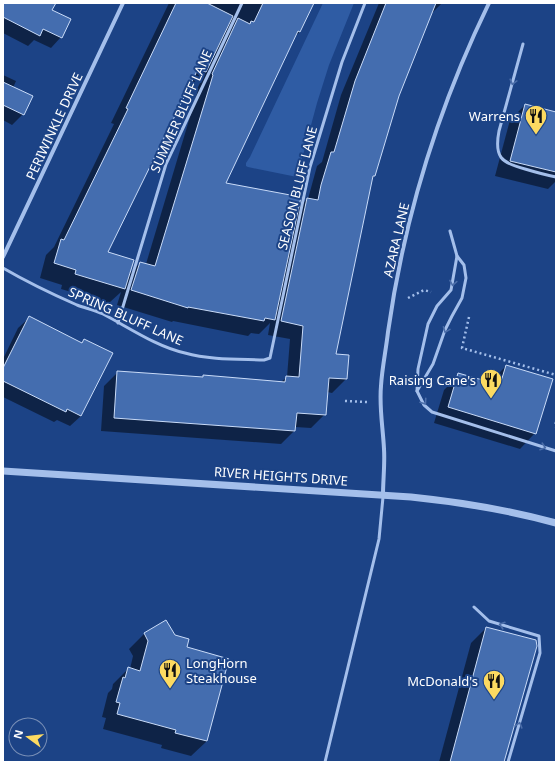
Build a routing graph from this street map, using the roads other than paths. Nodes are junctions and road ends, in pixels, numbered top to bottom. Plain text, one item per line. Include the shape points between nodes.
1 (123, 3) edge
2 (242, 3) edge
3 (365, 3) edge
4 (489, 3) edge
5 (523, 44) dead end
6 (556, 177) edge
7 (450, 231) dead end
8 (457, 256) junction
9 (3, 257) edge
10 (3, 268) edge
11 (118, 322) junction
12 (270, 358) joint
13 (417, 391) junction
14 (556, 452) edge
15 (3, 471) edge
16 (383, 495) junction
17 (556, 523) edge
18 (474, 607) dead end
19 (325, 762) edge
20 (508, 762) edge

1 - 9 street, PERIWINKLE DRIVE
2 - 11 lane, SUMMER BLUFF LANE via 166,164
3 - 12 lane, SEASON BLUFF LANE via 342,62 310,167
4 - 16 street, AZARA LANE via 443,112 425,166 400,262 381,385
5 -> 6 lane via 499,131 499,154 509,164
7 - 8 lane
8 -> 13 lane via 451,290 437,306 428,324 418,370
8 -> 13 lane via 464,265 466,278 462,298 445,330 433,364
10 - 11 lane, SPRING BLUFF LANE via 79,306
11 - 12 lane, SPRING BLUFF LANE via 183,353 208,357 264,360
13 -> 14 lane via 424,405 432,412
15 - 16 street, RIVER HEIGHTS DRIVE
16 - 17 street, RIVER HEIGHTS DRIVE via 468,504
16 - 19 lane via 379,540
20 -> 18 lane via 540,653 539,636 489,621

